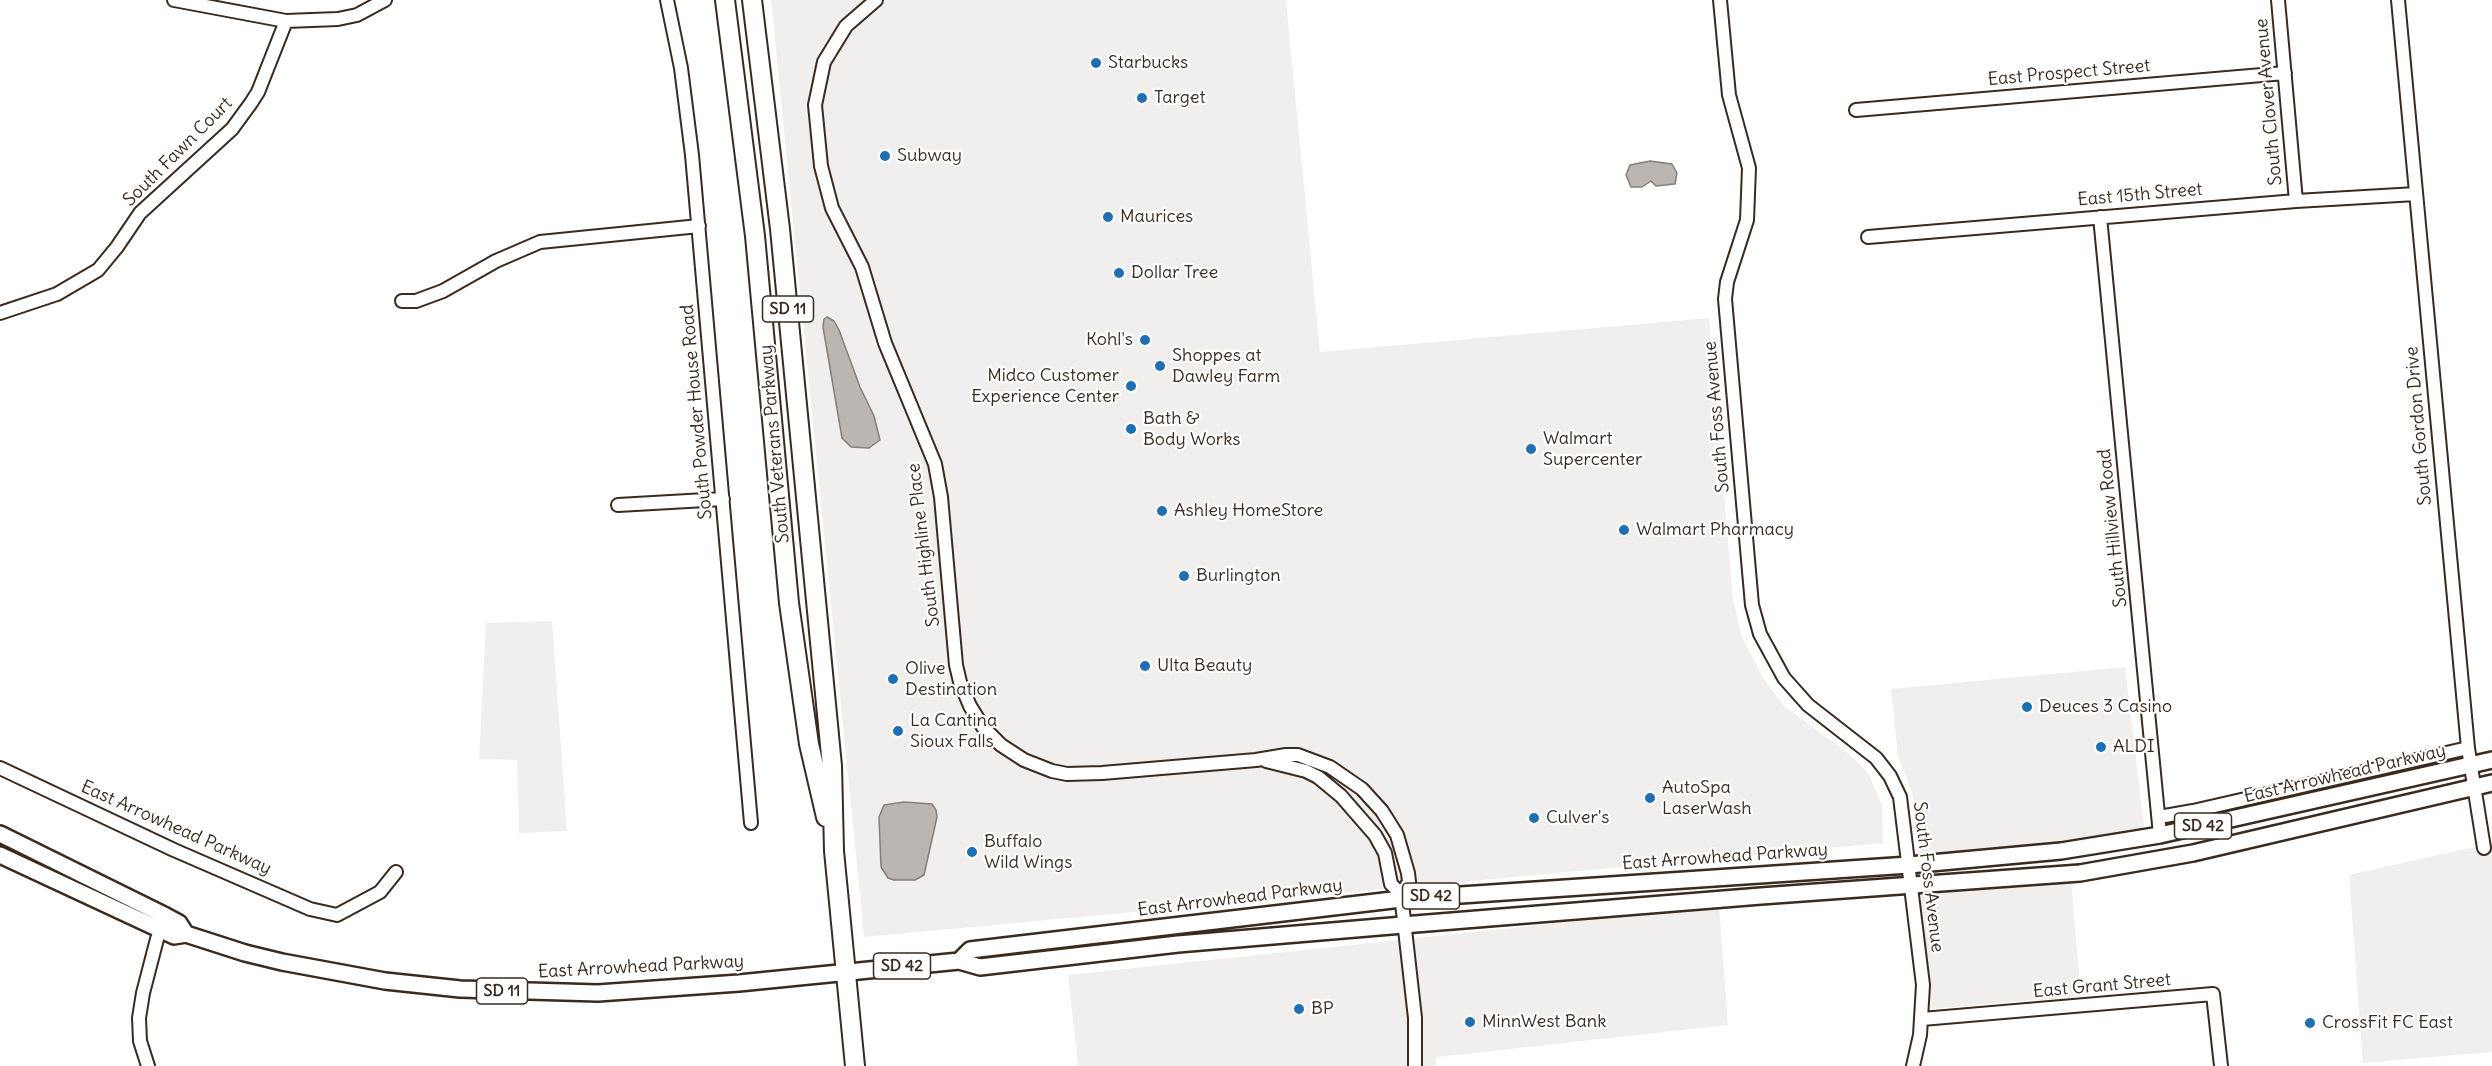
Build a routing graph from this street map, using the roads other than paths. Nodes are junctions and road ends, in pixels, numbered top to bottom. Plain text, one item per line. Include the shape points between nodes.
1 (174, 0) edge
2 (385, 0) edge
3 (668, 0) edge
4 (725, 0) edge
5 (752, 0) edge
6 (876, 0) edge
7 (1720, 0) edge
8 (2278, 0) edge
9 (2398, 0) edge
10 (286, 21) junction
11 (2284, 73) junction
12 (1856, 110) dead end
13 (2416, 194) junction
14 (2295, 201) junction
15 (2100, 217) junction
16 (699, 226) junction
17 (1868, 237) dead end
18 (402, 301) dead end
19 (0, 313) edge
20 (723, 499) junction
21 (618, 505) dead end
22 (2468, 748) junction
23 (1256, 760) junction
24 (2492, 760) edge
25 (2470, 766) junction
26 (0, 768) edge
27 (2492, 783) edge
28 (2473, 788) junction
29 (2159, 817) junction
30 (751, 823) dead end
31 (0, 834) edge
32 (2160, 835) junction
33 (2486, 844) edge
34 (834, 851) junction
35 (0, 855) edge
36 (1909, 864) junction
37 (396, 872) dead end
38 (1911, 886) junction
39 (1401, 896) junction
40 (163, 923) junction
41 (1403, 925) junction
42 (959, 961) junction
43 (845, 972) junction
44 (1922, 1019) junction
45 (148, 1066) edge
46 (855, 1066) edge
47 (1415, 1066) edge
48 (1913, 1066) edge
49 (2221, 1066) edge

1 - 10 street
2 - 10 street via 357,15
3 - 16 street, South Powder House Road via 688,114
4 - 34 highway, South Veterans Parkway / SD 11 via 755,236 789,603 809,744
5 - 34 highway, South Veterans Parkway / SD 11 via 780,229 831,755
6 - 23 street, South Highline Place via 846,26 824,62 815,105 821,166 832,208 862,267 885,344 935,464 956,665 970,706 1000,745 1024,760 1067,774
7 - 36 street, South Foss Avenue via 1729,95 1749,168 1746,220 1725,299 1752,605 1767,650 1790,685 1817,714 1866,748 1890,776 1902,810
8 - 11 street, South Clover Avenue
9 - 13 street, South Gordon Drive
10 - 19 street, South Fawn Court via 258,92 232,129 140,213 98,270 57,294
11 - 12 street, East Prospect Street
11 - 14 street, South Clover Avenue
13 - 14 street, East 15th Street
13 - 22 street, South Gordon Drive
14 - 15 street, East 15th Street
15 - 17 street, East 15th Street
15 - 29 street, South Hillview Road
16 - 18 street via 540,242 443,291 416,301
16 - 20 street, South Powder House Road
20 - 21 street
20 - 30 street, South Powder House Road
22 - 25 street, South Gordon Drive
22 - 29 street
23 - 39 street, South Highline Place via 1305,771 1327,783 1375,835 1385,853 1391,884
23 - 39 street, South Highline Place via 1298,755 1330,766 1362,789 1386,817 1401,847 1409,882
24 - 25 main road, East Arrowhead Parkway / SD 42
25 - 28 street, South Gordon Drive
25 - 32 main road, East Arrowhead Parkway / SD 42
26 - 37 street, East Arrowhead Parkway via 310,909 337,915 380,892
27 - 28 main road, East Arrowhead Parkway / SD 42
28 - 33 street, South Gordon Drive
28 - 38 main road, East Arrowhead Parkway / SD 42 via 2123,866 2061,875
29 - 32 street, South Hillview Road
31 - 40 main road, East Arrowhead Parkway / SD 11
32 - 36 main road, East Arrowhead Parkway / SD 42 via 2061,851
34 - 43 highway, South Veterans Parkway / SD 11
35 - 40 main road, East Arrowhead Parkway / SD 11
36 - 38 street, South Foss Avenue
36 - 39 main road, East Arrowhead Parkway / SD 42
38 - 41 main road, East Arrowhead Parkway / SD 42
38 - 44 street, South Foss Avenue via 1923,985
39 - 41 street
39 - 42 main road, East Arrowhead Parkway / SD 42 via 970,950
40 - 43 main road, East Arrowhead Parkway / SD 11 via 179,923 186,934 245,953 320,971 495,991 642,991
40 - 45 street via 139,1018 140,1041
41 - 42 main road, East Arrowhead Parkway / SD 42 via 1178,944 980,967
41 - 47 street via 1415,1018
42 - 43 main road, East Arrowhead Parkway / SD 42
43 - 46 highway, South Veterans Parkway
44 - 48 street, South Foss Avenue
44 - 49 street, East Grant Street via 2212,994

